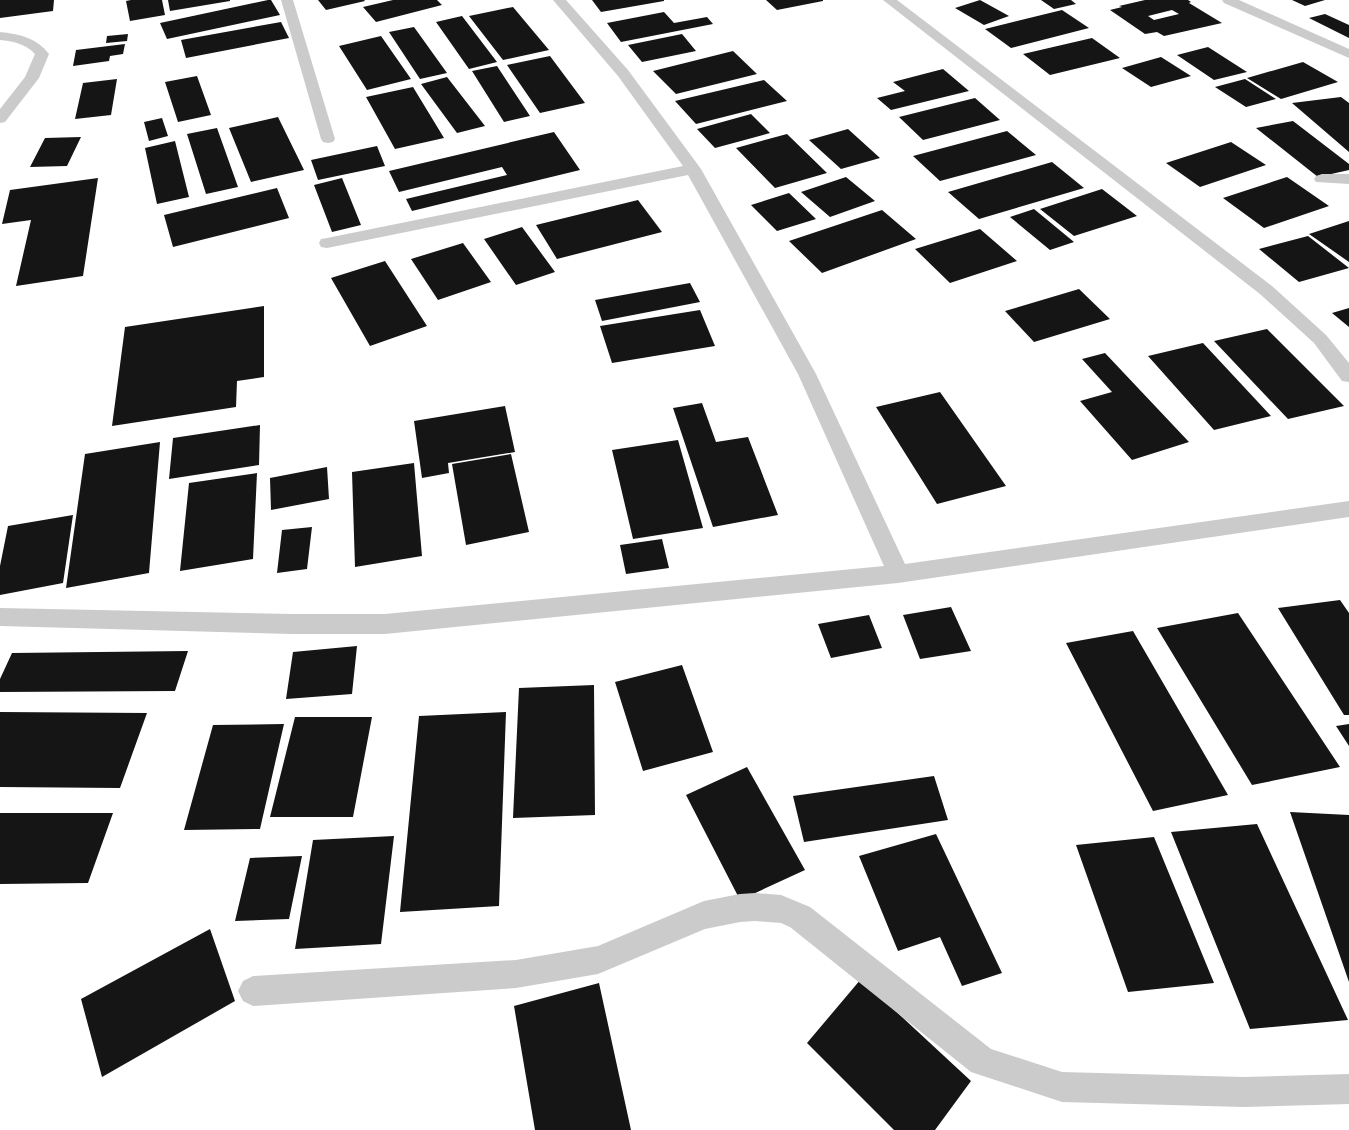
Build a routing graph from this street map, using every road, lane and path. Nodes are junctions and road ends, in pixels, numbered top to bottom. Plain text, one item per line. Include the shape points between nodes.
1 (287, 0) edge
2 (559, 0) edge
3 (889, 0) edge
4 (1228, 0) edge
5 (0, 36) edge
6 (1349, 54) edge
7 (0, 119) edge
8 (328, 139) dead end
9 (693, 169) junction
10 (1322, 179) dead end
11 (1349, 179) edge
12 (327, 242) dead end
13 (1349, 376) edge
14 (1349, 509) edge
15 (898, 574) junction
16 (0, 617) edge
17 (253, 991) dead end
18 (1349, 1089) edge

1 - 8 street
2 - 9 street via 623,73
3 - 13 street via 1266,290 1320,339
4 - 6 street
5 - 7 street via 21,40 39,48 42,54 32,78
9 - 12 street
9 - 15 street via 807,374
10 - 11 street
14 - 15 street
15 - 16 street via 385,624
17 - 18 street via 516,974 598,960 704,916 740,908 781,908 800,917 982,1061 1062,1087 1243,1092

